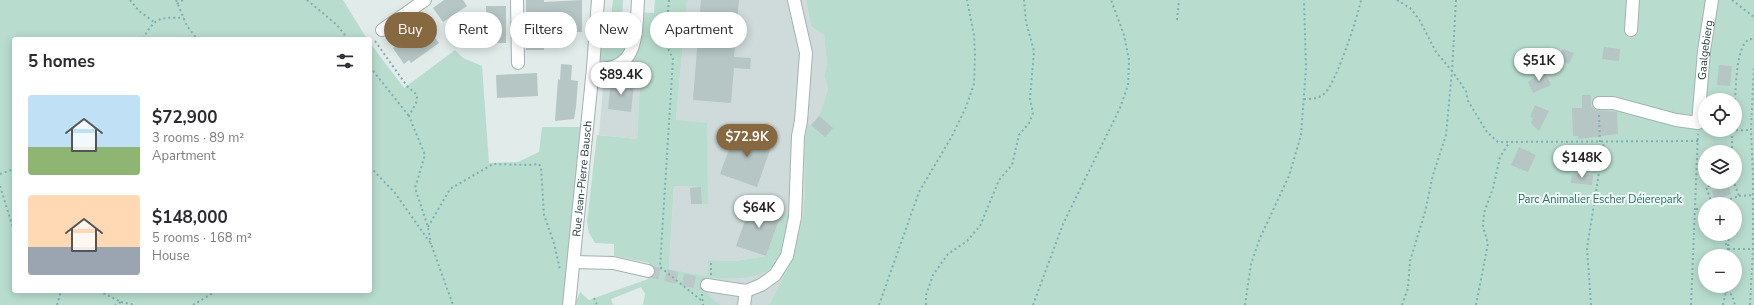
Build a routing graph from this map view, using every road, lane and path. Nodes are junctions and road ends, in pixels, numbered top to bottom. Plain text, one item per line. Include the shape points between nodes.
1 (130, 0) edge
2 (176, 0) edge
3 (182, 0) edge
4 (307, 0) edge
5 (425, 0) edge
6 (517, 0) edge
7 (598, 0) edge
8 (638, 0) edge
9 (670, 0) edge
10 (794, 0) edge
11 (967, 0) edge
12 (1024, 0) edge
13 (1111, 0) edge
14 (1179, 0) edge
15 (1304, 0) edge
16 (1361, 0) edge
17 (1397, 0) edge
18 (1456, 0) edge
19 (1633, 0) edge
20 (1712, 0) edge
21 (1732, 0) edge
22 (177, 4) junction
23 (1754, 17) edge
24 (184, 18) junction
25 (1177, 20) dead end
26 (154, 22) junction
27 (382, 30) joint
28 (1631, 30) dead end
29 (144, 37) edge
30 (196, 37) edge
31 (346, 37) edge
32 (1754, 39) edge
33 (518, 62) dead end
34 (1754, 67) edge
35 (593, 68) junction
36 (372, 70) edge
37 (1452, 71) junction
38 (1702, 93) edge
39 (1736, 93) edge
40 (1304, 99) junction
41 (1599, 103) joint
42 (409, 116) junction
43 (1698, 126) edge
44 (1742, 130) edge
45 (1751, 130) junction
46 (1600, 142) junction
47 (1604, 142) junction
48 (1509, 143) junction
49 (372, 169) edge
50 (12, 170) edge
51 (0, 174) edge
52 (1754, 174) edge
53 (0, 186) edge
54 (1736, 189) edge
55 (1753, 195) edge
56 (1739, 196) junction
57 (1736, 197) edge
58 (1696, 209) joint
59 (12, 227) edge
60 (428, 227) junction
61 (1725, 241) edge
62 (1729, 241) edge
63 (431, 244) junction
64 (1728, 249) joint
65 (1742, 249) edge
66 (1753, 249) edge
67 (711, 260) dead end
68 (574, 262) junction
69 (648, 271) tunnel mouth
70 (1752, 275) edge
71 (572, 276) junction
72 (709, 281) joint
73 (746, 291) junction
74 (60, 293) edge
75 (103, 293) edge
76 (213, 293) edge
77 (1726, 293) edge
78 (1729, 293) edge
79 (594, 298) dead end
80 (702, 301) dead end
81 (121, 302) junction
82 (57, 305) edge
83 (115, 305) edge
84 (135, 305) edge
85 (193, 305) edge
86 (453, 305) edge
87 (570, 305) edge
88 (596, 305) edge
89 (744, 305) edge
90 (879, 305) edge
91 (926, 305) edge
92 (1033, 305) edge
93 (1245, 305) edge
94 (1402, 305) edge
95 (1476, 305) edge
96 (1591, 305) edge
97 (1692, 305) edge
98 (1723, 305) edge
99 (1735, 305) edge
100 (1750, 305) edge

1 - 26 path via 138,11
2 - 22 path
3 - 22 path
4 - 31 path via 337,25
5 - 27 street
6 - 33 street
7 - 35 street, Rue Jean-Pierre Bausch
8 - 35 street via 633,49 625,60 612,68
9 - 80 path via 664,42 673,59 660,267
10 - 73 street via 806,53 798,136 795,217 787,256 775,275
11 - 90 path via 974,34 974,84 952,136 919,192
12 - 91 path via 1026,22 1034,51 1030,99 1033,112 1029,123 1019,135 1012,165 999,180 980,226 967,241 948,254 933,276 926,295
13 - 92 path via 1124,34 1129,60 1128,85 1120,108 1064,224
14 - 25 path
15 - 40 path
16 - 40 path via 1336,73 1324,94 1315,99
17 - 37 path via 1410,8 1419,19 1436,52
18 - 37 path
19 - 28 street
20 - 38 street, Gaalgebierg via 1704,51
21 - 23 path
22 - 24 path
24 - 26 path via 166,17
24 - 30 path
26 - 29 path
27 - 42 path via 373,38 417,97
32 - 39 path via 1748,40 1742,47
34 - 45 path
35 - 68 street, Rue Jean-Pierre Bausch
36 - 42 path
37 - 48 path via 1466,91 1468,101 1487,132 1498,142
37 - 94 path via 1446,135 1410,261 1408,288
40 - 93 path via 1301,135 1288,176 1251,264
41 - 43 street via 1613,102
41 - 46 path
42 - 60 path via 425,155 415,188
44 - 45 path
45 - 52 path
46 - 47 path
46 - 48 path
47 - 58 path via 1699,141
47 - 96 path via 1587,248
48 - 95 path via 1500,157 1484,213 1483,227 1488,243
49 - 63 path via 395,193
50 - 51 path
52 - 55 path
53 - 59 path
54 - 56 path
55 - 56 path
55 - 66 path
56 - 57 path
58 - 97 path
60 - 63 path
60 - 71 path via 450,189 493,164 539,164 544,215 559,268 564,274
61 - 64 path
62 - 64 path
63 - 86 path
65 - 66 path
66 - 70 path
67 - 72 path
68 - 69 street via 613,263
68 - 71 street, Rue Jean-Pierre Bausch
70 - 100 path
71 - 87 street, Rue Jean-Pierre Bausch
72 - 73 street
73 - 89 street
74 - 82 path
75 - 81 path
76 - 85 path
77 - 98 path
78 - 99 path
79 - 88 path
81 - 83 path
81 - 84 path

